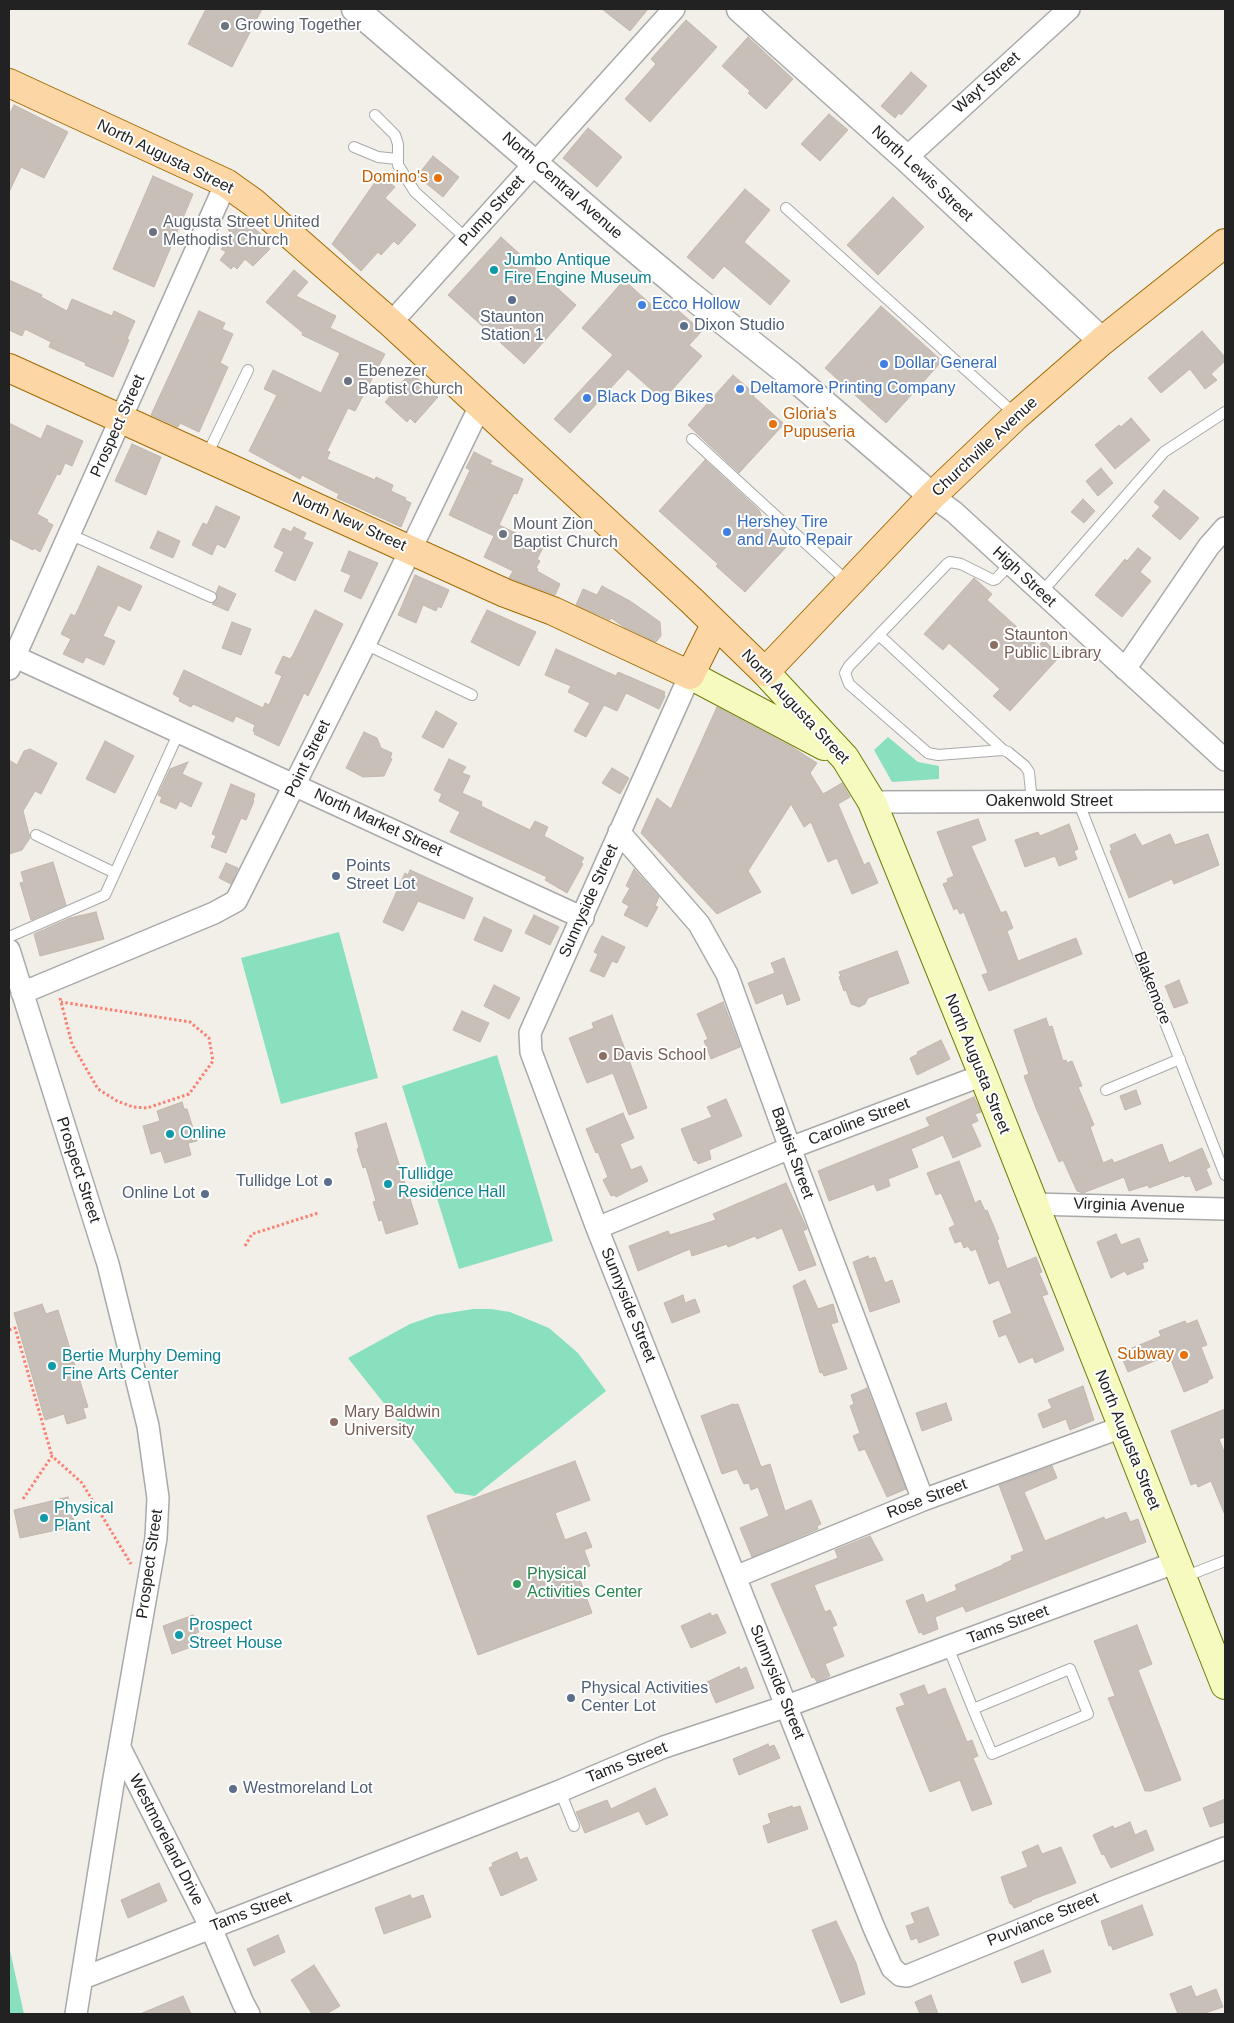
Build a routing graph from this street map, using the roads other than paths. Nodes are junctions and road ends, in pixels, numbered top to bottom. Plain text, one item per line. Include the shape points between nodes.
1 (355, 9) edge
2 (674, 9) edge
3 (740, 9) edge
4 (1069, 9) edge
5 (9, 83) edge
6 (375, 115) dead end
7 (354, 147) dead end
8 (906, 158) junction
9 (397, 159) junction
10 (535, 163) junction
11 (226, 183) junction
12 (786, 208) dead end
13 (466, 239) junction
14 (1225, 242) edge
15 (390, 323) junction
16 (1102, 341) junction
17 (9, 368) edge
18 (248, 370) dead end
19 (480, 406) junction
20 (1225, 412) edge
21 (1016, 416) junction
22 (120, 419) junction
23 (692, 439) dead end
24 (206, 458) junction
25 (932, 496) junction
26 (1225, 528) edge
27 (70, 534) junction
28 (409, 550) junction
29 (1010, 564) junction
30 (849, 583) junction
31 (1041, 593) junction
32 (211, 597) dead end
33 (715, 625) junction
34 (879, 635) junction
35 (365, 644) junction
36 (11, 660) edge
37 (1124, 669) junction
38 (765, 672) junction
39 (690, 675) junction
40 (472, 695) dead end
41 (179, 732) junction
42 (1003, 750) junction
43 (845, 758) junction
44 (1225, 760) edge
45 (295, 785) junction
46 (1078, 801) junction
47 (1225, 801) edge
48 (872, 802) junction
49 (1032, 802) junction
50 (619, 832) junction
51 (36, 835) dead end
52 (116, 873) junction
53 (582, 918) junction
54 (9, 937) edge
55 (9, 950) edge
56 (22, 993) junction
57 (1180, 1059) junction
58 (983, 1075) junction
59 (1106, 1090) dead end
60 (790, 1148) junction
61 (1225, 1175) edge
62 (1033, 1204) junction
63 (1225, 1209) edge
64 (597, 1228) junction
65 (1122, 1427) junction
66 (924, 1500) junction
67 (1225, 1561) edge
68 (1180, 1570) junction
69 (735, 1577) junction
70 (948, 1647) junction
71 (1225, 1685) edge
72 (787, 1706) junction
73 (973, 1709) junction
74 (120, 1748) junction
75 (560, 1791) junction
76 (574, 1826) dead end
77 (1225, 1848) edge
78 (211, 1928) junction
79 (879, 1939) joint
80 (83, 1978) junction
81 (76, 2014) edge
82 (249, 2014) edge

1 - 10 street, North Central Avenue
2 - 10 street, Pump Street
3 - 8 street, North Lewis Street
4 - 8 street, Wayt Street
5 - 11 main road, North Augusta Street
6 - 9 lane via 395,135
7 - 9 lane via 378,157
8 - 16 street, North Lewis Street
9 - 13 lane via 415,192
10 - 13 street, Pump Street
10 - 25 street, North Central Avenue
11 - 15 main road, North Augusta Street via 264,211
11 - 22 street, Prospect Street
12 - 21 lane
13 - 15 street, Pump Street
14 - 16 main road, Churchville Avenue
15 - 19 main road, North Augusta Street
16 - 21 main road, Churchville Avenue
17 - 22 main road, North New Street
18 - 24 lane
19 - 28 street, Point Street
19 - 33 main road, North Augusta Street
20 - 31 lane via 1164,452
21 - 25 main road, Churchville Avenue
22 - 24 main road, North New Street
22 - 27 street, Prospect Street
23 - 30 lane
24 - 28 main road, North New Street
25 - 29 street, High Street
25 - 30 main road, Churchville Avenue
26 - 37 street via 1209,546
27 - 32 lane
27 - 36 street, Prospect Street
28 - 35 street, Point Street
28 - 39 main road, North New Street via 505,594 553,611
29 - 31 street, High Street
29 - 34 lane via 993,580 950,562
30 - 38 main road, Churchville Avenue
31 - 37 street, High Street
33 - 38 main road, North Augusta Street
33 - 39 main road
34 - 42 lane
34 - 42 lane via 849,666 846,673 849,684 928,753
35 - 40 lane
35 - 45 street, Point Street
36 - 41 street, North Market Street
37 - 44 street, High Street
38 - 43 main road, North Augusta Street
39 - 43 main road, North New Street
39 - 50 street, Sunnyside Street
41 - 45 street, North Market Street
41 - 52 lane
42 - 49 lane via 1029,772
43 - 48 main road, North Augusta Street
45 - 53 street, North Market Street
45 - 56 street, Point Street via 236,901
46 - 47 street, Oakenwold Street
46 - 49 street, Oakenwold Street
46 - 57 lane, Blakemore
48 - 49 street, Oakenwold Street
48 - 58 main road, North Augusta Street
50 - 53 street, Sunnyside Street
50 - 60 street, Baptist Street via 699,924 727,974
51 - 52 lane
52 - 54 lane via 105,895
53 - 64 street, Sunnyside Street via 530,1033 530,1046
55 - 56 street, Prospect Street
56 - 74 street, Prospect Street via 108,1264 148,1426 157,1478 156,1538
57 - 59 lane
57 - 61 lane, Blakemore
58 - 60 street, Caroline Street
58 - 62 main road, North Augusta Street
60 - 64 street, Caroline Street
60 - 66 street, Baptist Street
62 - 63 street, Virginia Avenue
62 - 65 main road, North Augusta Street
64 - 69 street, Sunnyside Street
65 - 66 street, Rose Street
65 - 68 main road, North Augusta Street
66 - 69 street, Rose Street
67 - 68 lane
68 - 70 street, Tams Street
68 - 71 main road, North Augusta Street
69 - 72 street, Sunnyside Street
70 - 72 street, Tams Street
70 - 73 lane
72 - 75 street, Tams Street via 664,1748
72 - 79 street, Sunnyside Street
73 - 73 lane via 992,1754 1088,1714 1070,1669
74 - 78 street, Westmoreland Drive
74 - 80 street, Prospect Street
75 - 76 lane
75 - 78 street, Tams Street
77 - 79 street, Purviance Street via 907,1976 892,1968
78 - 80 street, Tams Street
78 - 82 street, Westmoreland Drive
80 - 81 street, Prospect Street

